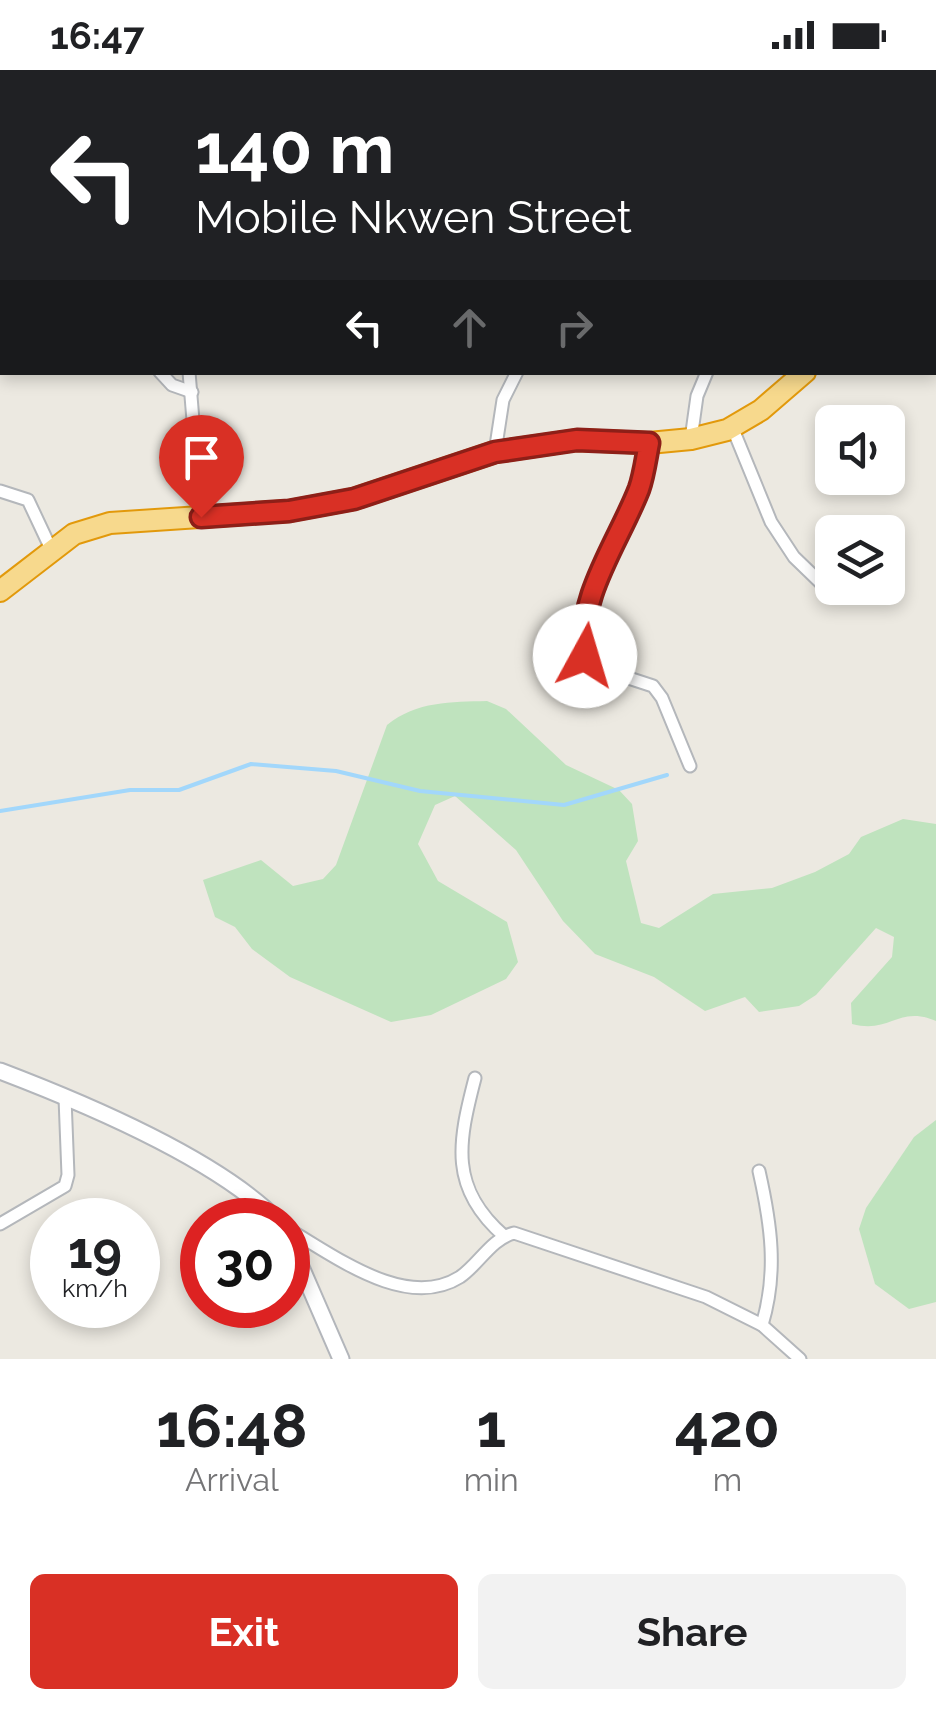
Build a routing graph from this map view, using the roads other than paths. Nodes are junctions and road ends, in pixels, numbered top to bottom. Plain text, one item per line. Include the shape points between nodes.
1 (163, 375) edge
2 (189, 375) edge
3 (515, 375) edge
4 (705, 375) edge
5 (801, 375) edge
6 (192, 392) junction
7 (727, 430) junction
8 (690, 439) junction
9 (649, 443) junction
10 (495, 452) junction
11 (0, 491) edge
12 (201, 517) junction
13 (51, 549) junction
14 (815, 577) edge
15 (0, 591) edge
16 (690, 766) dead end
17 (0, 1071) edge
18 (475, 1078) dead end
19 (65, 1098) junction
20 (760, 1171) dead end
21 (248, 1198) edge
22 (0, 1224) edge
23 (504, 1236) junction
24 (310, 1241) edge
25 (310, 1288) edge
26 (762, 1324) junction
27 (341, 1359) edge
28 (800, 1359) edge

1 - 6 street
2 - 6 street
3 - 10 street via 502,400
4 - 8 street
5 - 7 highway
6 - 12 street
7 - 8 highway
7 - 14 street via 735,434 771,522
8 - 9 highway
9 - 10 highway via 577,440
9 - 16 street via 640,486 607,556 582,637 585,656 601,668 653,686
10 - 12 highway via 354,499
11 - 13 street via 28,500
12 - 13 highway via 110,523
13 - 15 highway
17 - 19 street
18 - 23 street via 465,1117 464,1180 470,1198
19 - 21 street via 160,1142
19 - 22 street via 65,1186
20 - 26 street via 773,1266
23 - 24 street via 477,1266 425,1290 399,1288
23 - 26 street via 514,1233 642,1273
25 - 27 street
26 - 28 street

